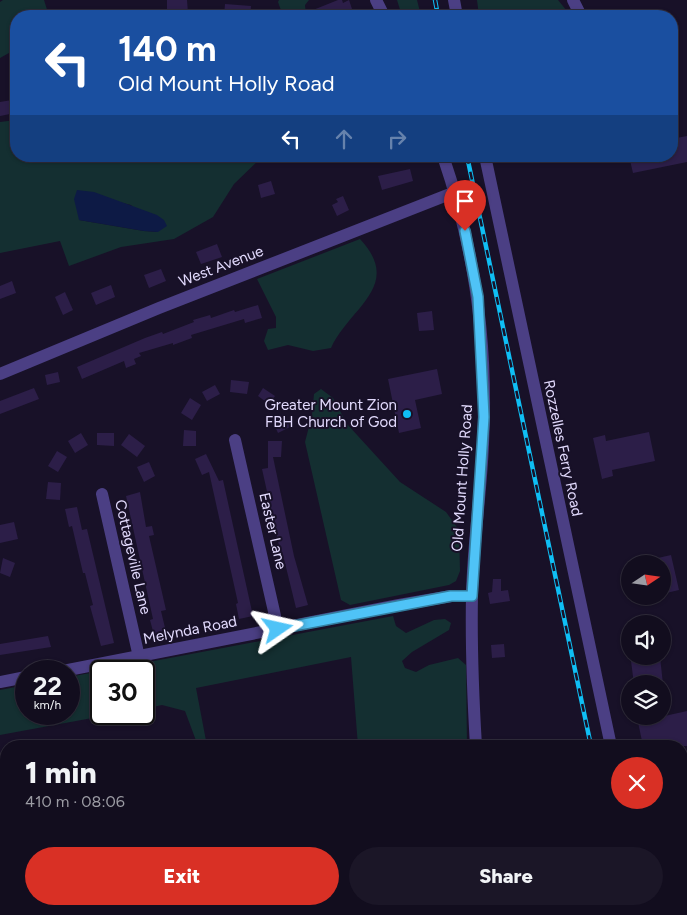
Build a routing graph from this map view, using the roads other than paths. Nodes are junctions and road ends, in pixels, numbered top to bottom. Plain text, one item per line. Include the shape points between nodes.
1 (446, 162) edge
2 (486, 162) edge
3 (455, 192) junction
4 (0, 374) edge
5 (235, 440) dead end
6 (102, 494) dead end
7 (472, 596) junction
8 (278, 629) junction
9 (139, 657) junction
10 (80, 668) edge
11 (15, 679) edge
12 (0, 682) edge
13 (476, 740) edge
14 (610, 740) edge

1 - 3 street, Old Mount Holly Road
2 - 14 street, Rozzelles Ferry Road
3 - 4 street, West Avenue
3 - 7 street, Old Mount Holly Road via 476,288 483,373 483,446
5 - 8 street, Easter Lane
6 - 9 street, Cottageville Lane
7 - 8 street, Melynda Road via 451,596
7 - 13 street, Old Mount Holly Road
8 - 9 street, Melynda Road
9 - 10 street, Melynda Road
11 - 12 street

